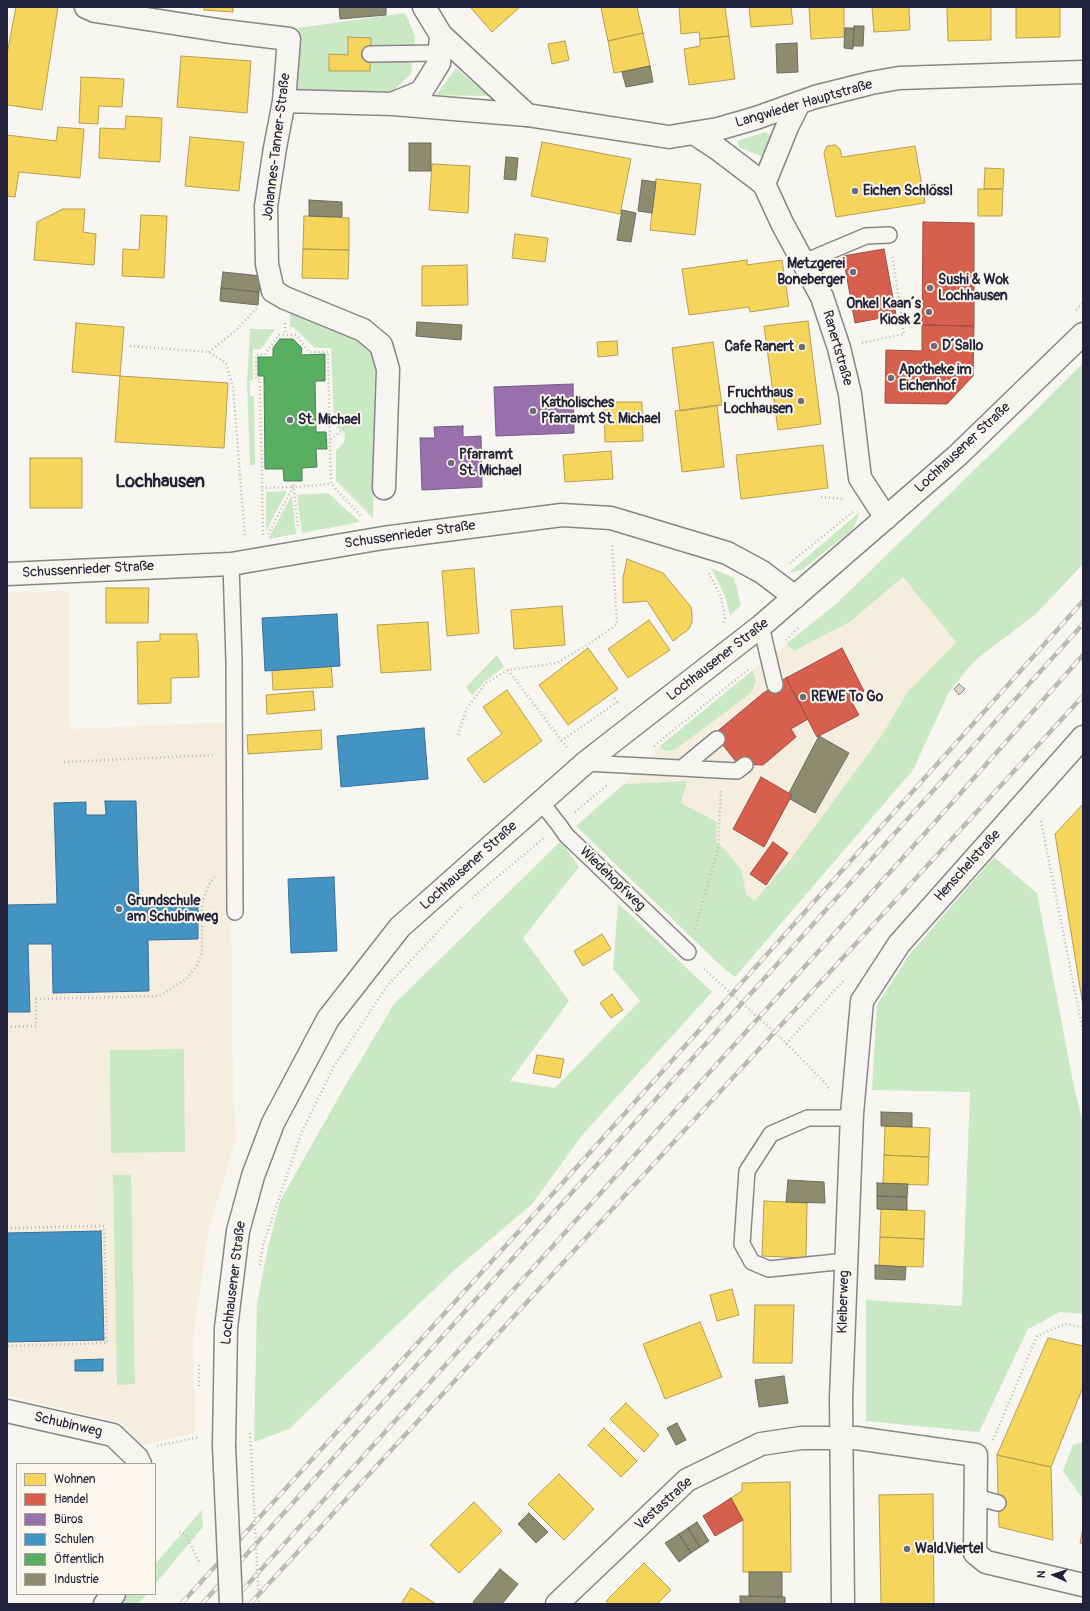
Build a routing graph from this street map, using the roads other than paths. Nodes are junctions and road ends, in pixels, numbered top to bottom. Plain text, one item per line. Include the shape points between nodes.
1 (86, 7) edge
2 (424, 7) edge
3 (440, 44) junction
4 (370, 54) dead end
5 (1083, 72) edge
6 (284, 101) junction
7 (799, 103) junction
8 (393, 104) junction
9 (527, 115) junction
10 (694, 133) junction
11 (764, 184) junction
12 (889, 235) road end
13 (804, 262) junction
14 (1083, 334) edge
15 (384, 488) dead end
16 (886, 518) junction
17 (239, 563) junction
18 (7, 574) edge
19 (795, 597) junction
20 (761, 626) junction
21 (775, 685) dead end
22 (1083, 737) edge
23 (720, 742) dead end
24 (740, 762) dead end
25 (585, 763) junction
26 (688, 769) junction
27 (541, 802) junction
28 (235, 912) dead end
29 (688, 952) road end
30 (862, 1001) joint
31 (852, 1118) junction
32 (846, 1261) junction
33 (7, 1411) edge
34 (841, 1438) junction
35 (145, 1456) edge
36 (976, 1497) junction
37 (998, 1502) dead end
38 (1083, 1585) edge
39 (113, 1595) edge
40 (105, 1604) edge
41 (231, 1604) edge
42 (557, 1604) edge
43 (843, 1604) edge

1 - 6 street, Johannes-Tanner-Straße via 102,13 288,39
2 - 3 street
3 - 4 lane
3 - 8 street, Langwieder Hauptstraße via 439,63 421,92
3 - 9 street
5 - 7 street, Langwieder Hauptstraße via 900,78 871,83
6 - 8 street, Langwieder Hauptstraße
6 - 15 street, Johannes-Tanner-Straße via 266,206 268,264 273,291 362,330 381,345 388,370
7 - 10 street, Langwieder Hauptstraße via 718,129
7 - 11 street
8 - 9 street, Langwieder Hauptstraße
9 - 10 street, Langwieder Hauptstraße via 669,137
10 - 11 street, Ranertstraße
11 - 13 street, Ranertstraße
12 - 13 lane via 866,236
13 - 16 street, Ranertstraße via 822,297 839,348 850,394 860,478
14 - 16 street, Lochhausener Straße via 957,456
16 - 19 street, Lochhausener Straße
17 - 18 street, Schussenrieder Straße
17 - 19 street, Schussenrieder Straße via 383,538 562,515 611,518 727,553 762,572
17 - 28 lane via 234,754
19 - 20 street, Lochhausener Straße
20 - 21 lane
20 - 25 street, Lochhausener Straße
22 - 30 street, Henschelstraße via 898,944
23 - 26 lane
24 - 26 lane via 722,770
25 - 26 lane
25 - 27 street, Lochhausener Straße
27 - 29 lane, Wiedehopfweg via 566,835
27 - 41 street, Lochhausener Straße, bridge via 400,927 328,1019 273,1123 253,1176 238,1232 226,1328 224,1446
30 - 31 street, Kleiberweg
31 - 32 street, Kleiberweg
31 - 32 lane via 808,1118 771,1134 747,1171 742,1244 752,1262 769,1269
32 - 34 street, Kleiberweg
33 - 35 street, Schubinweg via 113,1435 137,1458
34 - 36 street, Vestastraße via 976,1455
34 - 42 street, Vestastraße via 801,1438 761,1444 687,1480
34 - 43 street, Kleiberweg
36 - 37 lane
36 - 38 street via 975,1553 986,1562
39 - 40 street

